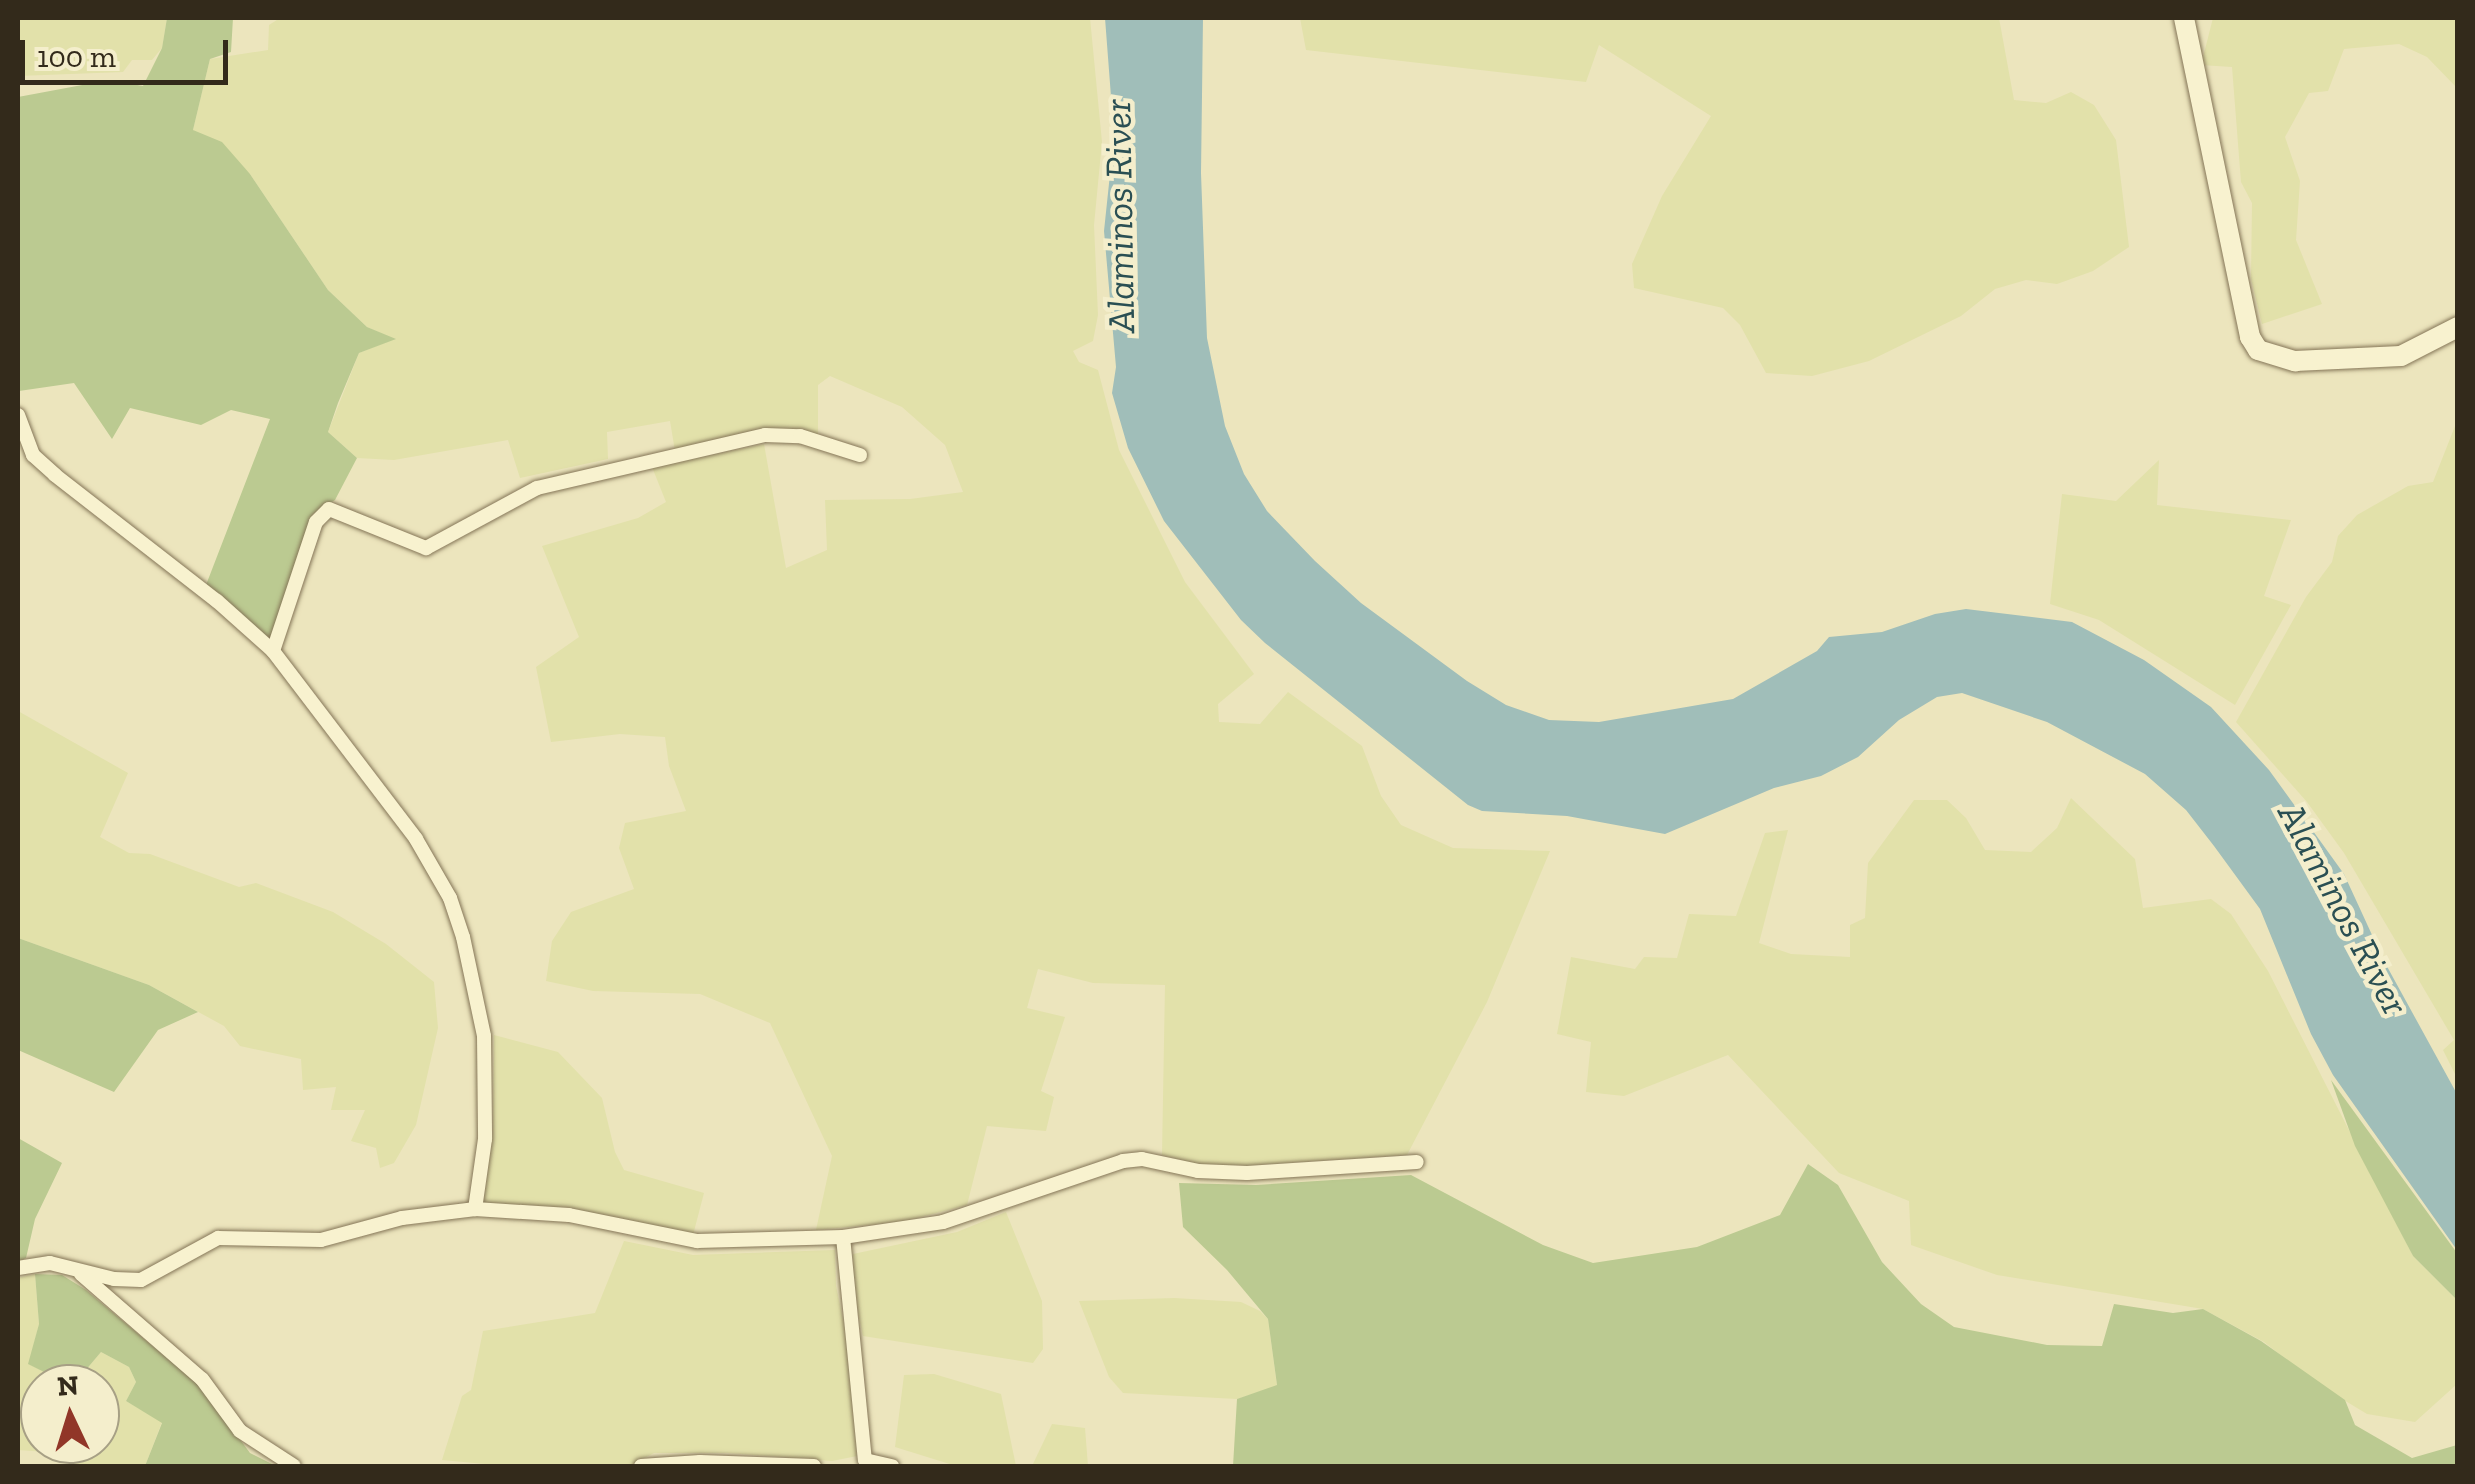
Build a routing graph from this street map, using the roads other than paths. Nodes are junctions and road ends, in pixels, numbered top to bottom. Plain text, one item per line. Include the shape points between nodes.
1 (2184, 18) edge
2 (2458, 328) edge
3 (18, 416) edge
4 (860, 456) dead end
5 (273, 650) junction
6 (1417, 1162) dead end
7 (475, 1209) junction
8 (843, 1237) junction
9 (18, 1268) edge
10 (77, 1270) junction
11 (865, 1460) junction
12 (294, 1466) edge
13 (641, 1466) edge
14 (814, 1466) edge
15 (848, 1466) edge
16 (892, 1466) edge

1 - 2 street via 2258,350 2294,361 2401,356
3 - 5 street via 34,455
4 - 5 street via 800,436 765,435 537,488 426,548 329,509 316,522
5 - 7 street via 416,839 454,911 484,1036 484,1139
6 - 8 street via 1247,1173 1142,1158 956,1218
7 - 8 street via 568,1214 698,1241
7 - 10 street via 402,1218 321,1240 218,1238 141,1280
8 - 11 street
9 - 10 street via 50,1262
10 - 12 street via 202,1379 240,1431
11 - 15 street
11 - 16 street
13 - 14 street

